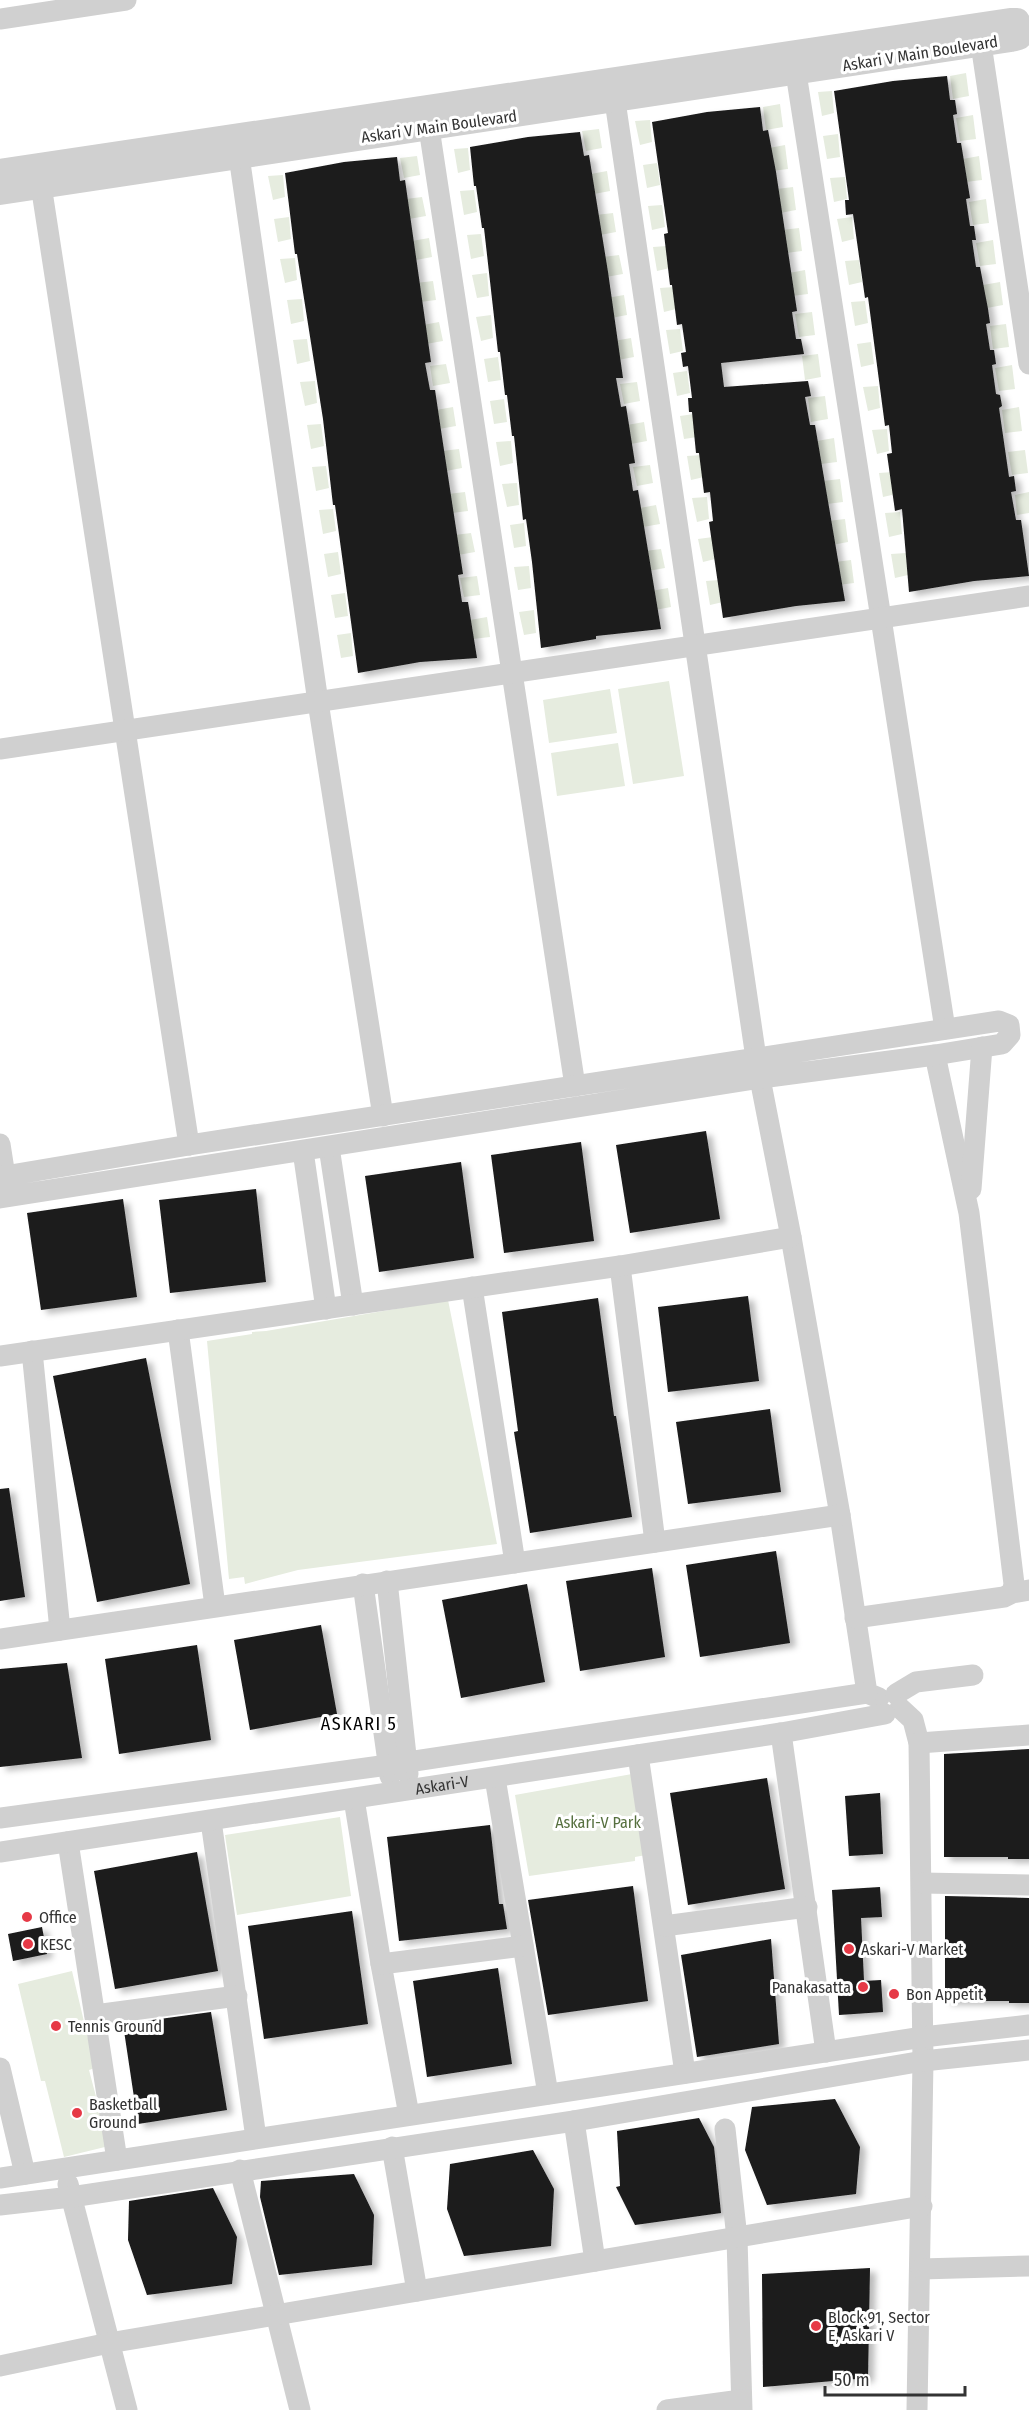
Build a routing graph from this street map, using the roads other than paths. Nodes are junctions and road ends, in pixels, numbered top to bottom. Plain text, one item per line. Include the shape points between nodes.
1 (126, 0) edge
2 (0, 19) edge
3 (981, 44) junction
4 (796, 72) junction
5 (614, 90) junction
6 (429, 128) junction
7 (237, 146) junction
8 (0, 172) edge
9 (41, 185) junction
10 (0, 192) edge
11 (1029, 364) edge
12 (1029, 596) edge
13 (881, 618) junction
14 (696, 647) junction
15 (511, 673) junction
16 (318, 702) junction
17 (125, 730) junction
18 (0, 749) edge
19 (945, 1029) junction
20 (1029, 1042) edge
21 (992, 1045) junction
22 (935, 1055) junction
23 (758, 1068) junction
24 (575, 1086) junction
25 (383, 1116) junction
26 (312, 1126) junction
27 (0, 1144) edge
28 (189, 1145) junction
29 (316, 1149) junction
30 (2, 1176) edge
31 (0, 1198) edge
32 (969, 1214) junction
33 (791, 1237) junction
34 (620, 1266) junction
35 (472, 1287) junction
36 (353, 1305) junction
37 (326, 1309) junction
38 (178, 1330) junction
39 (32, 1351) junction
40 (0, 1356) edge
41 (840, 1515) junction
42 (655, 1542) junction
43 (515, 1563) junction
44 (387, 1581) junction
45 (363, 1584) junction
46 (1021, 1591) edge
47 (215, 1606) junction
48 (855, 1618) junction
49 (60, 1630) junction
50 (0, 1639) edge
51 (973, 1675) dead end
52 (885, 1702) junction
53 (781, 1733) junction
54 (1029, 1735) edge
55 (919, 1743) junction
56 (638, 1755) junction
57 (397, 1763) junction
58 (495, 1778) junction
59 (402, 1790) junction
60 (354, 1799) junction
61 (0, 1818) edge
62 (211, 1821) junction
63 (68, 1842) junction
64 (0, 1852) edge
65 (922, 1883) junction
66 (1029, 1886) edge
67 (807, 1907) junction
68 (664, 1926) junction
69 (524, 1946) junction
70 (381, 1964) junction
71 (237, 1996) junction
72 (95, 2015) junction
73 (1029, 2025) edge
74 (923, 2037) junction
75 (1029, 2050) edge
76 (826, 2052) junction
77 (923, 2061) junction
78 (0, 2068) edge
79 (685, 2073) junction
80 (548, 2094) junction
81 (409, 2115) junction
82 (574, 2121) junction
83 (725, 2129) dead end
84 (256, 2139) junction
85 (392, 2147) junction
86 (117, 2160) junction
87 (64, 2168) junction
88 (240, 2170) junction
89 (25, 2174) junction
90 (0, 2178) edge
91 (71, 2197) junction
92 (0, 2205) edge
93 (922, 2206) junction
94 (737, 2238) junction
95 (595, 2261) junction
96 (1029, 2266) edge
97 (921, 2269) junction
98 (417, 2291) junction
99 (276, 2314) junction
100 (109, 2343) junction
101 (0, 2366) edge
102 (741, 2405) edge
103 (126, 2410) edge
104 (300, 2410) edge
105 (667, 2410) edge
106 (917, 2410) edge

1 - 2 street
3 - 4 street, Askari V Main Boulevard
3 - 5 street, Askari V Main Boulevard via 1019,37 1022,32 1017,21
3 - 11 street
4 - 5 street, Askari V Main Boulevard
4 - 13 street
5 - 6 street, Askari V Main Boulevard
5 - 7 street, Askari V Main Boulevard
5 - 14 street
6 - 7 street, Askari V Main Boulevard
6 - 15 street
7 - 8 street, Askari V Main Boulevard
7 - 9 street, Askari V Main Boulevard
7 - 16 street
9 - 10 street, Askari V Main Boulevard
9 - 17 street
12 - 13 street
13 - 14 street
13 - 19 street
14 - 15 street
14 - 23 street
15 - 16 street
15 - 24 street
16 - 17 street
16 - 25 street
17 - 18 street
17 - 28 street
19 - 21 street via 1005,1022 1010,1035
19 - 23 street
20 - 21 street
21 - 22 street
21 - 32 street
22 - 23 street
22 - 32 street
23 - 24 street
23 - 29 street
23 - 33 street
24 - 25 street
25 - 26 street
26 - 28 street
26 - 29 street
27 - 30 street
28 - 30 street
29 - 31 street
29 - 36 street
29 - 37 street
32 - 46 street via 1014,1584
33 - 34 street
33 - 41 street
34 - 35 street
34 - 42 street
35 - 36 street
35 - 43 street
36 - 37 street
37 - 38 street
38 - 39 street
38 - 47 street
39 - 40 street
39 - 49 street
41 - 42 street
41 - 48 street
42 - 43 street
43 - 44 street
44 - 45 street
44 - 57 street
45 - 47 street
45 - 57 street
46 - 48 street via 1004,1597
47 - 49 street
48 - 52 street
49 - 50 street
51 - 52 street via 916,1682
52 - 53 street, Askari-V
52 - 55 street via 913,1720
52 - 57 street, Askari-V
53 - 56 street, Askari-V
53 - 67 street
54 - 55 street
55 - 65 street
56 - 58 street, Askari-V
56 - 68 street
57 - 59 street
57 - 61 street, Askari-V
58 - 59 street, Askari-V
58 - 69 street
59 - 60 street, Askari-V
60 - 62 street, Askari-V
60 - 70 street
62 - 63 street, Askari-V
62 - 71 street
63 - 64 street, Askari-V
63 - 72 street
65 - 66 street
65 - 74 street
67 - 68 street
67 - 76 street
68 - 79 street
69 - 70 street
69 - 80 street
70 - 81 street
71 - 72 street
71 - 84 street
72 - 86 street
73 - 74 street
74 - 76 street
74 - 77 street
75 - 77 street
76 - 79 street
77 - 82 street
77 - 93 street
78 - 89 street
79 - 80 street
80 - 81 street
81 - 84 street
82 - 85 street
82 - 95 street
83 - 94 street
84 - 86 street
85 - 88 street
85 - 98 street
86 - 87 street
87 - 89 street
87 - 91 street
88 - 91 street
88 - 99 street
89 - 90 street
91 - 92 street
91 - 100 street
93 - 94 street
93 - 97 street
94 - 95 street
94 - 102 street
95 - 98 street
96 - 97 street
97 - 106 street
98 - 99 street
99 - 100 street
99 - 104 street
100 - 101 street
100 - 103 street
102 - 105 street

